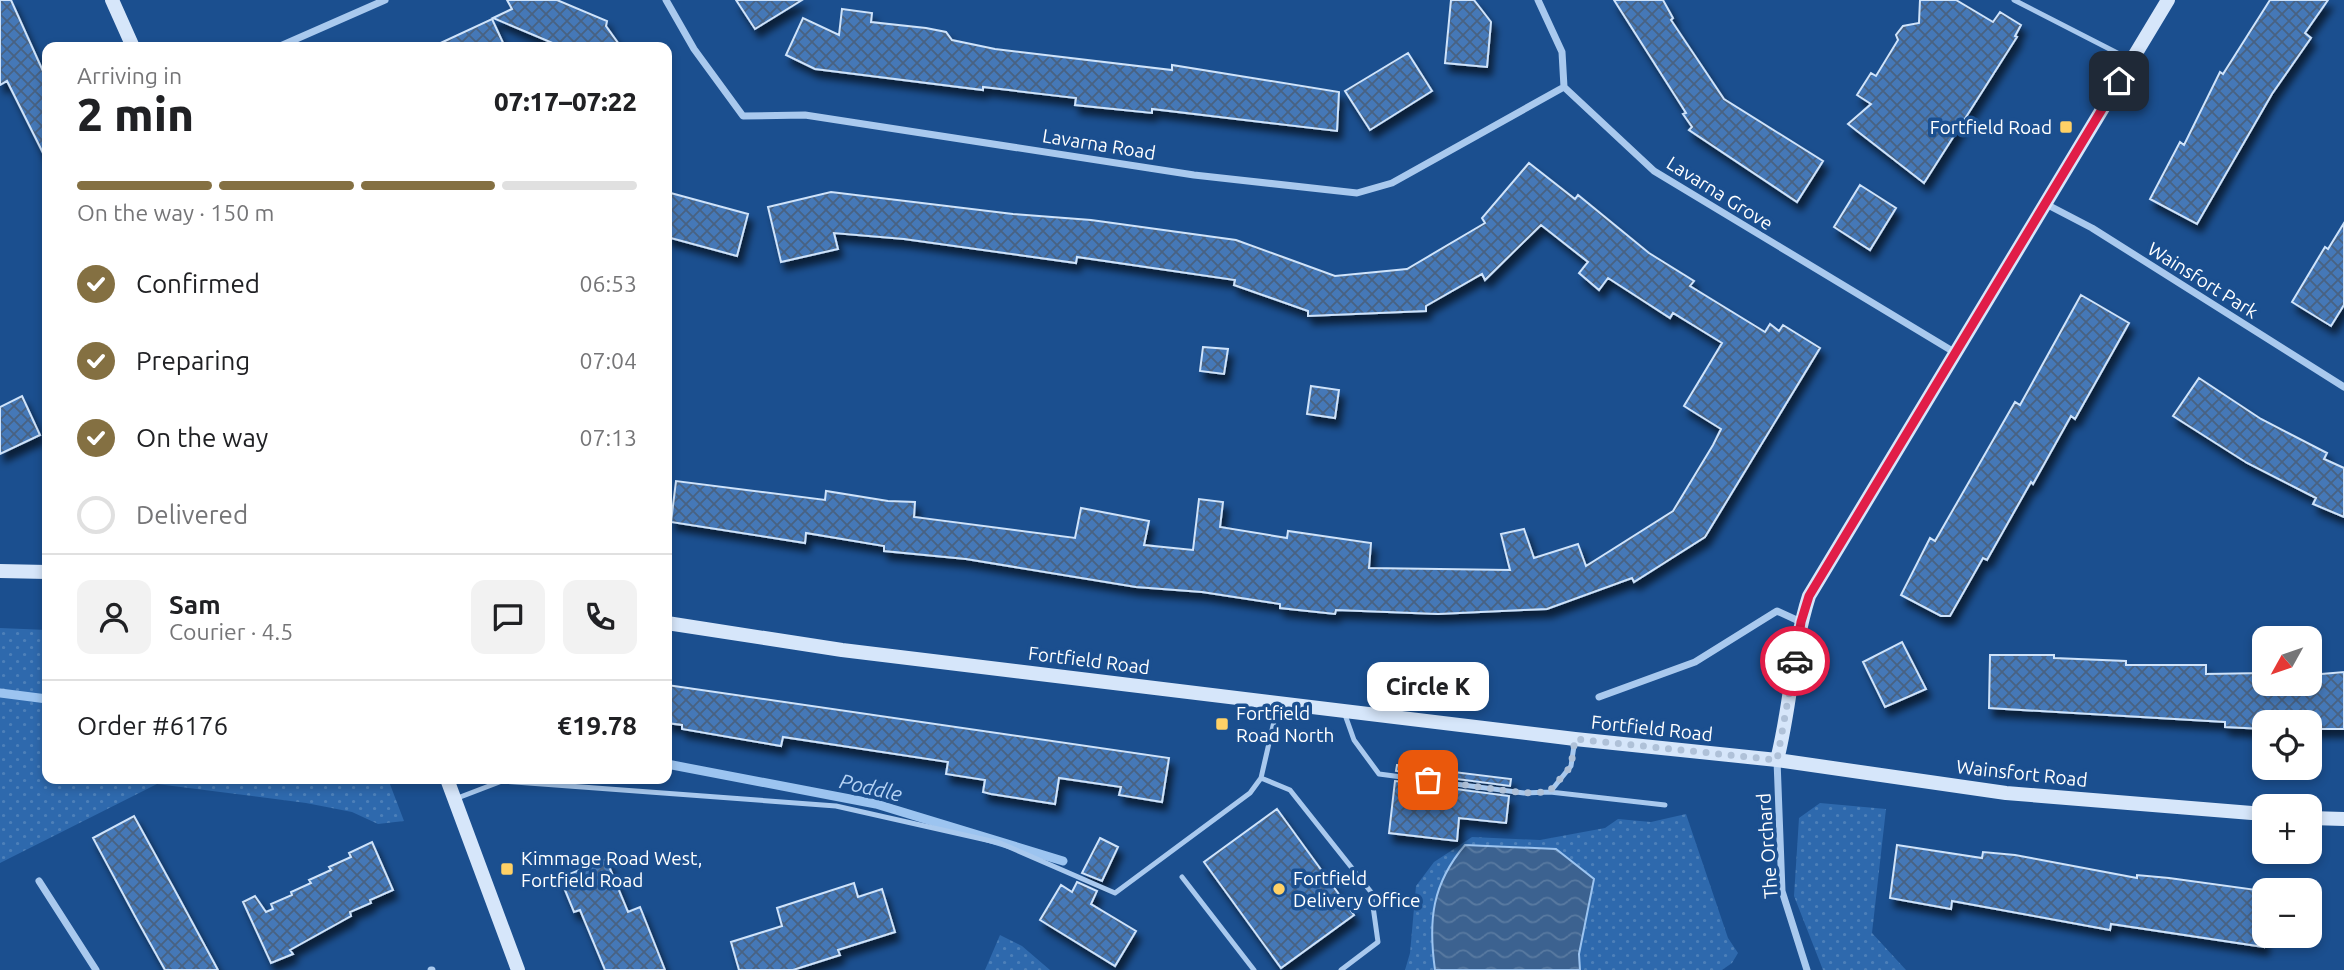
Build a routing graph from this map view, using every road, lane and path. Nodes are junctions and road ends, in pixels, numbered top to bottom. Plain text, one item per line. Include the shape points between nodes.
1 (112, 0) edge
2 (385, 0) edge
3 (666, 0) edge
4 (1538, 0) edge
5 (2014, 0) edge
6 (2168, 0) edge
7 (131, 42) edge
8 (289, 42) edge
9 (2131, 60) junction
10 (1564, 87) junction
11 (2044, 203) junction
12 (1954, 352) junction
13 (2344, 387) edge
14 (0, 571) edge
15 (42, 572) edge
16 (1801, 622) junction
17 (672, 624) edge
18 (1599, 697) dead end
19 (1279, 703) junction
20 (1343, 710) junction
21 (1575, 739) junction
22 (1777, 760) junction
23 (1261, 778) junction
24 (449, 784) edge
25 (494, 784) edge
26 (542, 784) edge
27 (1549, 792) junction
28 (455, 799) junction
29 (1665, 805) dead end
30 (2252, 813) edge
31 (2322, 818) edge
32 (2344, 819) edge
33 (1182, 877) dead end
34 (39, 881) dead end
35 (96, 970) edge
36 (518, 970) edge
37 (1254, 970) edge
38 (1340, 970) edge
39 (1807, 970) edge

1 - 7 main road
2 - 8 street
3 - 10 street, Lavarna Road via 694,49 743,116 805,116 1194,175 1357,193 1392,183
4 - 10 street via 1562,52
5 - 9 lane
6 - 9 main road
9 - 11 main road
10 - 12 street, Lavarna Grove via 1654,171
11 - 12 main road
11 - 13 street, Wainsfort Park via 2092,228
12 - 16 main road via 1809,596
14 - 15 main road
16 - 18 street via 1777,611 1695,662
16 - 22 main road
17 - 19 main road, Fortfield Road via 842,650
19 - 20 main road, Fortfield Road
19 - 23 lane
20 - 21 main road, Fortfield Road
20 - 27 lane via 1354,740 1379,774 1524,793
21 - 22 main road, Fortfield Road
21 - 27 lane via 1571,766
22 - 30 main road, Wainsfort Road via 2006,793
22 - 39 street, The Orchard via 1782,891
23 - 26 lane via 1250,793 1115,892 1000,843 836,806
23 - 38 lane via 1290,790 1371,892 1378,942
24 - 28 main road
25 - 28 lane
27 - 29 lane
28 - 36 main road
31 - 32 main road
33 - 37 lane
34 - 35 street

